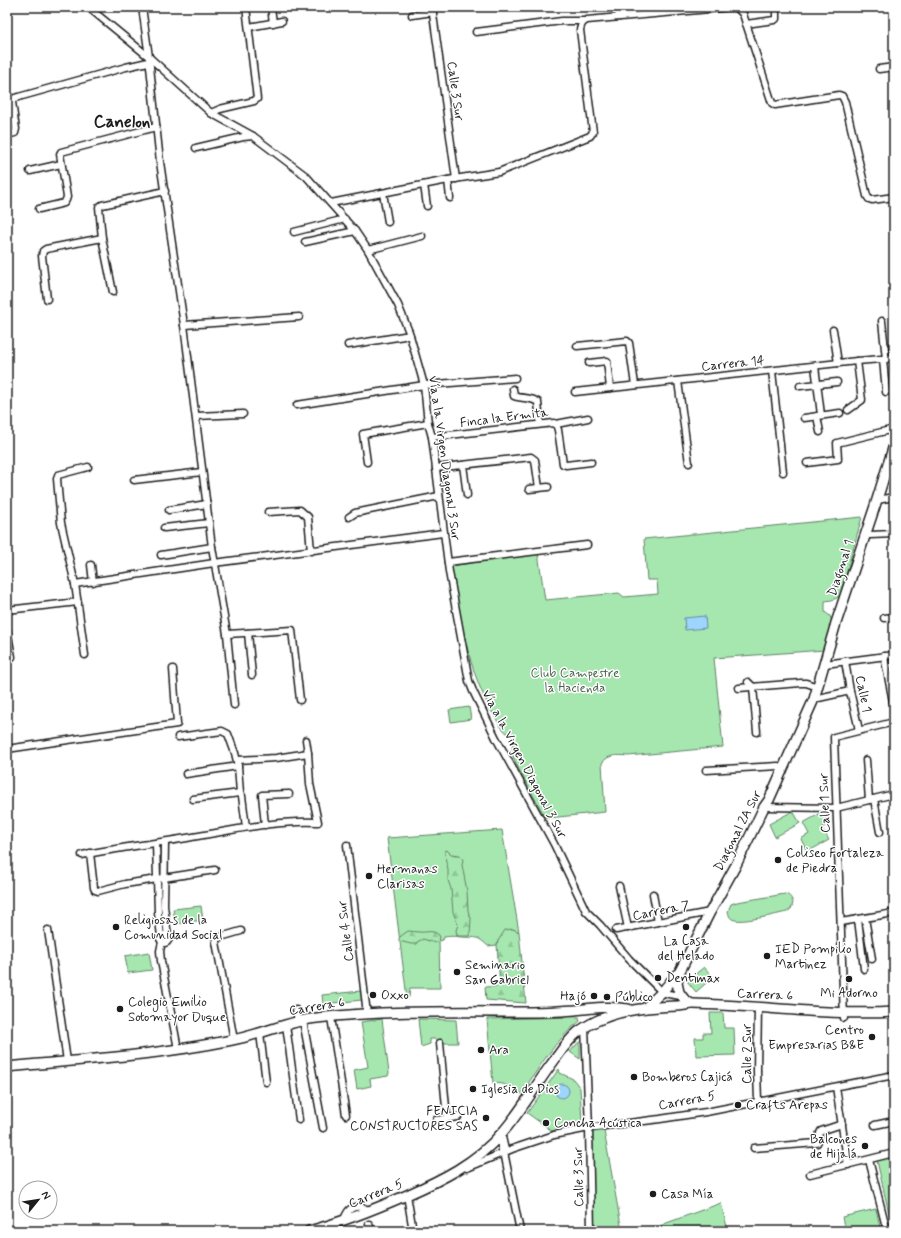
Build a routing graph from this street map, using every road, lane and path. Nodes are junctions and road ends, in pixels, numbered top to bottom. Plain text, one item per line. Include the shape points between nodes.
1 (88, 7) edge
2 (142, 7) edge
3 (246, 7) edge
4 (271, 7) edge
5 (618, 7) edge
6 (732, 7) edge
7 (736, 7) edge
8 (776, 7) edge
9 (433, 9) edge
10 (686, 9) edge
11 (412, 15) dead end
12 (619, 17) junction
13 (282, 21) dead end
14 (584, 21) junction
15 (273, 23) junction
16 (746, 24) junction
17 (249, 27) junction
18 (476, 32) dead end
19 (149, 59) junction
20 (894, 67) edge
21 (879, 69) dead end
22 (211, 113) junction
23 (156, 127) junction
24 (7, 135) edge
25 (252, 136) junction
26 (196, 148) dead end
27 (61, 164) junction
28 (30, 171) dead end
29 (456, 179) junction
30 (448, 180) junction
31 (424, 185) junction
32 (165, 191) junction
33 (383, 193) junction
34 (894, 197) edge
35 (450, 198) dead end
36 (331, 203) junction
37 (427, 206) dead end
38 (39, 209) dead end
39 (345, 219) junction
40 (388, 222) dead end
41 (356, 231) junction
42 (294, 232) dead end
43 (422, 236) dead end
44 (102, 238) junction
45 (305, 242) dead end
46 (368, 250) junction
47 (113, 292) dead end
48 (47, 299) dead end
49 (299, 317) dead end
50 (882, 321) dead end
51 (184, 325) junction
52 (833, 330) dead end
53 (410, 336) junction
54 (348, 345) dead end
55 (577, 346) dead end
56 (894, 358) edge
57 (885, 359) junction
58 (857, 361) junction
59 (589, 363) dead end
60 (838, 363) junction
61 (815, 366) junction
62 (772, 371) junction
63 (516, 378) dead end
64 (678, 381) junction
65 (837, 382) dead end
66 (818, 384) junction
67 (424, 385) junction
68 (635, 385) junction
69 (800, 386) dead end
70 (610, 388) junction
71 (513, 389) dead end
72 (575, 392) dead end
73 (886, 392) dead end
74 (297, 405) dead end
75 (848, 410) dead end
76 (840, 413) dead end
77 (243, 414) dead end
78 (196, 416) junction
79 (819, 416) junction
80 (588, 418) dead end
81 (804, 418) dead end
82 (428, 423) junction
83 (540, 424) junction
84 (556, 424) junction
85 (894, 429) edge
86 (820, 432) dead end
87 (432, 437) junction
88 (894, 445) edge
89 (367, 462) dead end
90 (592, 462) dead end
91 (689, 463) dead end
92 (807, 463) dead end
93 (463, 465) junction
94 (88, 467) dead end
95 (436, 468) junction
96 (202, 472) junction
97 (783, 472) dead end
98 (134, 480) dead end
99 (548, 487) dead end
100 (539, 488) junction
101 (529, 489) dead end
102 (467, 495) dead end
103 (439, 496) junction
104 (894, 497) edge
105 (877, 500) junction
106 (206, 504) junction
107 (169, 510) dead end
108 (268, 512) dead end
109 (349, 517) dead end
110 (209, 523) junction
111 (164, 528) dead end
112 (444, 533) junction
113 (894, 534) edge
114 (865, 535) junction
115 (587, 545) dead end
116 (212, 547) junction
117 (311, 551) junction
118 (160, 555) dead end
119 (448, 562) junction
120 (214, 563) junction
121 (91, 565) dead end
122 (93, 582) junction
123 (75, 584) junction
124 (78, 602) junction
125 (7, 610) edge
126 (894, 617) edge
127 (884, 618) dead end
128 (7, 629) edge
129 (248, 633) junction
130 (227, 634) junction
131 (85, 655) dead end
132 (894, 655) edge
133 (884, 656) junction
134 (12, 657) dead end
135 (845, 661) junction
136 (825, 664) junction
137 (173, 668) dead end
138 (252, 676) dead end
139 (751, 685) junction
140 (818, 686) junction
141 (740, 688) dead end
142 (850, 691) junction
143 (814, 699) junction
144 (300, 700) dead end
145 (234, 705) dead end
146 (894, 707) edge
147 (894, 722) edge
148 (860, 730) junction
149 (757, 732) dead end
150 (178, 738) dead end
151 (306, 740) dead end
152 (7, 749) edge
153 (308, 753) junction
154 (866, 760) dead end
155 (238, 763) junction
156 (778, 766) dead end
157 (706, 770) dead end
158 (186, 774) dead end
159 (240, 793) junction
160 (289, 794) dead end
161 (894, 794) edge
162 (193, 799) dead end
163 (872, 800) junction
164 (764, 807) junction
165 (836, 808) junction
166 (265, 825) junction
167 (246, 827) junction
168 (880, 832) dead end
169 (165, 842) junction
170 (156, 843) junction
171 (347, 845) dead end
172 (156, 851) junction
173 (164, 851) junction
174 (90, 853) junction
175 (82, 855) dead end
176 (215, 870) dead end
177 (165, 878) junction
178 (158, 880) junction
179 (619, 886) dead end
180 (161, 894) junction
181 (653, 894) dead end
182 (710, 912) junction
183 (894, 913) edge
184 (865, 918) junction
185 (858, 919) junction
186 (658, 922) junction
187 (841, 922) junction
188 (628, 928) junction
189 (48, 930) dead end
190 (616, 930) dead end
191 (241, 931) dead end
192 (872, 960) dead end
193 (864, 969) dead end
194 (680, 972) junction
195 (662, 992) junction
196 (681, 996) junction
197 (692, 1004) junction
198 (758, 1006) junction
199 (644, 1008) junction
200 (584, 1009) junction
201 (296, 1010) dead end
202 (635, 1010) junction
203 (894, 1012) edge
204 (367, 1014) junction
205 (843, 1015) junction
206 (331, 1017) junction
207 (300, 1021) junction
208 (286, 1025) junction
209 (587, 1026) junction
210 (260, 1033) junction
211 (234, 1040) junction
212 (440, 1043) dead end
213 (178, 1049) junction
214 (67, 1061) junction
215 (7, 1067) edge
216 (894, 1075) edge
217 (266, 1082) dead end
218 (836, 1087) junction
219 (758, 1101) junction
220 (346, 1115) dead end
221 (458, 1117) dead end
222 (447, 1118) junction
223 (299, 1120) dead end
224 (436, 1120) dead end
225 (894, 1121) edge
226 (842, 1124) junction
227 (875, 1125) dead end
228 (323, 1128) dead end
229 (589, 1128) junction
230 (500, 1136) junction
231 (754, 1148) dead end
232 (504, 1152) junction
233 (894, 1153) edge
234 (869, 1160) junction
235 (848, 1165) junction
236 (453, 1173) junction
237 (810, 1174) dead end
238 (407, 1195) junction
239 (369, 1224) dead end
240 (309, 1231) edge
241 (372, 1231) edge
242 (412, 1231) edge
243 (520, 1231) edge
244 (591, 1231) edge
245 (887, 1231) edge

1 - 19 street, Vía a la Virgen Diagonal 3 Sur
2 - 19 street
3 - 17 street
4 - 15 street
5 - 12 street
6 - 10 street
7 - 16 street via 743,14
8 - 16 street via 776,19
9 - 11 street
9 - 29 street, Calle 3 Sur
10 - 12 street
12 - 14 street
13 - 15 street
14 - 18 street via 562,21
14 - 29 street via 580,30 592,132 590,136 499,172
15 - 17 street
16 - 34 street via 773,104 842,96 867,196 872,200
17 - 22 street via 257,99 220,108
19 - 22 street, Vía a la Virgen Diagonal 3 Sur
19 - 23 street
19 - 24 street via 12,99 16,129 15,133
20 - 21 street
22 - 25 street, Vía a la Virgen Diagonal 3 Sur
23 - 27 street via 65,150 60,154
23 - 32 street
25 - 26 street
25 - 36 street, Vía a la Virgen Diagonal 3 Sur via 306,176
27 - 28 street
27 - 38 street via 66,200 64,203
29 - 30 street
30 - 31 street
30 - 35 street
31 - 33 street
31 - 37 street
32 - 44 street via 99,207
32 - 51 street
33 - 36 street
33 - 40 street
36 - 39 street, Vía a la Virgen Diagonal 3 Sur
39 - 41 street, Vía a la Virgen Diagonal 3 Sur
39 - 42 street
41 - 45 street
41 - 46 street, Vía a la Virgen Diagonal 3 Sur
43 - 46 street
44 - 47 street
44 - 48 street via 43,251
46 - 53 street, Vía a la Virgen Diagonal 3 Sur via 398,305
49 - 51 street
50 - 57 street
51 - 78 street
52 - 60 street
53 - 54 street
53 - 67 street, Vía a la Virgen Diagonal 3 Sur
55 - 68 street via 627,341
56 - 57 street, Carrera 14
57 - 58 street, Carrera 14
57 - 73 street
58 - 60 street, Carrera 14
58 - 75 street via 862,400
59 - 70 street via 607,361
60 - 61 street, Carrera 14
61 - 62 street, Carrera 14
61 - 66 street
62 - 64 street, Carrera 14
62 - 97 street
63 - 67 street
64 - 68 street, Carrera 14
64 - 91 street
65 - 66 street
66 - 69 street
66 - 79 street
67 - 74 street
67 - 82 street, Vía a la Virgen Diagonal 3 Sur
68 - 70 street, Carrera 14
70 - 72 street, Carrera 14
71 - 83 street via 514,396 538,402
76 - 79 street
77 - 78 street
78 - 96 street
79 - 81 street
79 - 86 street
80 - 84 street
82 - 87 street, Vía a la Virgen Diagonal 3 Sur
82 - 89 street via 363,434
83 - 84 street, Finca la Ermita
83 - 87 street, Finca la Ermita
84 - 90 street, Finca la Ermita via 563,464
85 - 92 street via 837,443 838,459
87 - 95 street, Vía a la Virgen Diagonal 3 Sur
88 - 105 main road, Diagonal 1
93 - 95 street
93 - 100 street via 532,457 535,460
93 - 102 street
94 - 123 street via 58,474 57,479 61,523
95 - 103 street, Vía a la Virgen Diagonal 3 Sur
96 - 98 street
96 - 106 street
99 - 100 street
100 - 101 street
103 - 109 street via 355,513
103 - 112 street, Vía a la Virgen Diagonal 3 Sur
104 - 105 street
105 - 114 main road, Diagonal 1
106 - 107 street
106 - 110 street
108 - 117 street via 300,510 308,517
110 - 111 street
110 - 116 street
112 - 117 street
112 - 119 street, Vía a la Virgen Diagonal 3 Sur
113 - 114 street
114 - 136 main road, Diagonal 1
115 - 119 street
116 - 118 street
116 - 120 street
117 - 120 street
119 - 195 street, Vía a la Virgen Diagonal 3 Sur via 469,681 496,738 554,844 586,911
120 - 122 street
120 - 130 street
121 - 122 street
122 - 123 street
123 - 124 street
124 - 125 street
124 - 131 street
126 - 127 street
128 - 134 street
129 - 130 street
129 - 138 street
129 - 144 street via 292,630
130 - 145 street
132 - 133 street
133 - 135 street
133 - 146 street
135 - 136 street
135 - 142 street, Calle 1
136 - 140 main road, Diagonal 1
137 - 152 street via 177,724
139 - 140 street via 806,683
139 - 141 street
139 - 149 street
140 - 143 main road, Diagonal 1
142 - 143 street
142 - 148 street, Calle 1
143 - 164 main road, Diagonal 2A Sur
147 - 148 street
148 - 165 street, Calle 1 Sur via 834,737
150 - 155 street via 222,732 228,734
151 - 153 street
153 - 155 street
153 - 166 street via 310,784 318,822
154 - 163 street
155 - 158 street
155 - 159 street
156 - 157 street
159 - 162 street
159 - 167 street
160 - 166 street via 262,795
161 - 163 street
163 - 165 street
163 - 168 street
164 - 165 street
164 - 182 main road, Diagonal 2A Sur
165 - 187 street, Calle 1 Sur
166 - 167 street
167 - 169 street
169 - 170 street
169 - 173 street
170 - 172 street
170 - 174 street
171 - 204 street, Calle 4 Sur
172 - 173 street
172 - 178 street
173 - 177 street
174 - 175 street
174 - 178 street via 95,890
176 - 177 street
177 - 178 street
177 - 180 street
178 - 180 street
179 - 188 street
180 - 213 street via 164,938 160,951 161,961
181 - 186 street
182 - 186 street, Carrera 7
182 - 194 main road, Diagonal 2A Sur
183 - 184 street
184 - 185 street
184 - 192 street
185 - 187 street
185 - 193 street
186 - 188 street, Carrera 7
187 - 205 street, Calle 1 Sur
188 - 190 street, Carrera 7
189 - 214 street
191 - 211 street via 217,938 216,942
194 - 195 main road
194 - 196 main road via 677,988
195 - 196 street
195 - 199 main road
196 - 197 main road
197 - 198 main road, Carrera 6
197 - 199 main road, Carrera 6
198 - 205 main road, Carrera 6
198 - 219 street, Calle 2 Sur
199 - 202 main road, Carrera 6
200 - 202 main road, Carrera 6 via 603,1007
200 - 204 main road, Carrera 6 via 555,1012 437,1011
200 - 209 main road via 588,1010 593,1018
201 - 207 street
202 - 209 main road, Carrera 6 via 612,1015
203 - 205 main road, Carrera 6
204 - 206 main road, Carrera 6
206 - 207 main road, Carrera 6
206 - 220 street
207 - 208 main road, Carrera 6
207 - 228 street
208 - 210 main road, Carrera 6
208 - 223 street
209 - 229 street, Calle 3 Sur
209 - 230 main road, Carrera 6 via 563,1047
210 - 211 main road, Carrera 6
210 - 217 street
211 - 213 main road, Carrera 6
212 - 222 street
213 - 214 main road, Carrera 6
214 - 215 main road, Carrera 6
216 - 218 street, Carrera 5
218 - 219 street, Carrera 5
218 - 226 street
219 - 229 street, Carrera 5 via 706,1112
221 - 222 street
222 - 224 street
225 - 227 street
226 - 231 street via 821,1131 818,1143
226 - 235 street
229 - 232 street, Carrera 5 via 554,1135
229 - 244 street, Calle 3 Sur
230 - 232 main road
230 - 236 main road, Carrera 6
232 - 236 street, Carrera 5
232 - 243 street
233 - 234 street
234 - 235 street
234 - 245 street
235 - 237 street
236 - 238 main road, Carrera 5
238 - 240 main road, Carrera 5 via 344,1221
238 - 242 street
239 - 241 street

